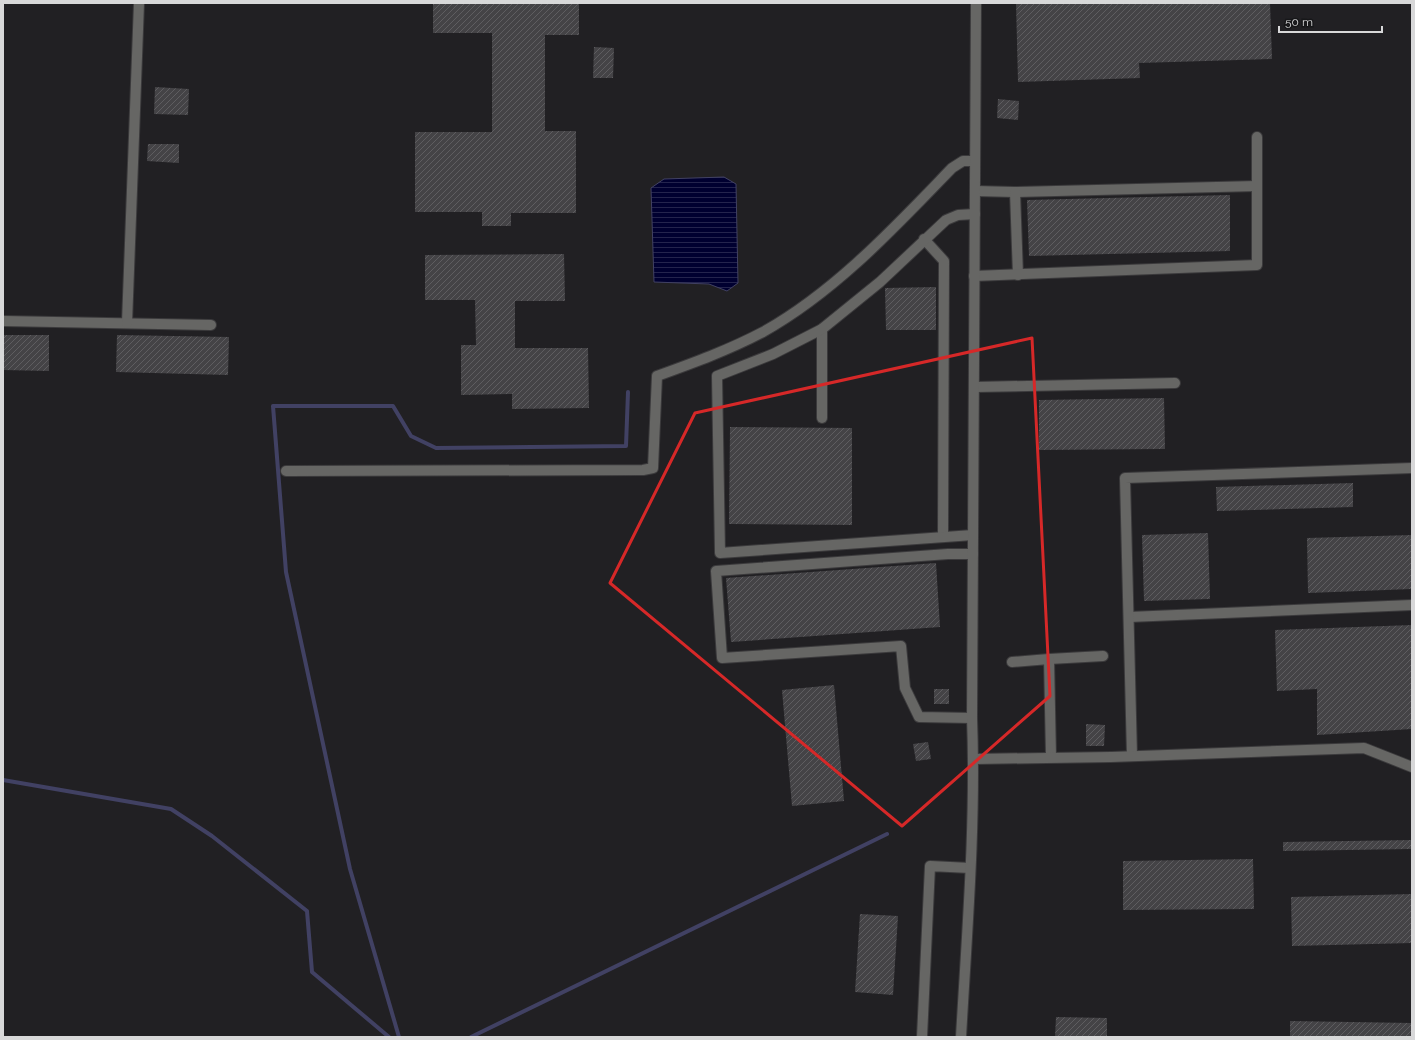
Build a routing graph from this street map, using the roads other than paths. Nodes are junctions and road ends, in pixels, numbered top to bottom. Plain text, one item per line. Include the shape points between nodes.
1 (139, 3) edge
2 (976, 3) edge
3 (1257, 137) dead end
4 (975, 161) junction
5 (1257, 186) junction
6 (975, 191) junction
7 (1015, 192) junction
8 (975, 214) junction
9 (924, 239) junction
10 (1018, 275) junction
11 (974, 276) junction
12 (3, 321) edge
13 (128, 323) junction
14 (211, 325) dead end
15 (822, 329) junction
16 (1175, 383) dead end
17 (974, 387) junction
18 (822, 418) dead end
19 (1412, 468) edge
20 (286, 471) dead end
21 (973, 535) junction
22 (943, 537) junction
23 (973, 554) junction
24 (1412, 605) edge
25 (1129, 617) junction
26 (1103, 656) dead end
27 (1049, 659) junction
28 (1012, 662) dead end
29 (972, 718) junction
30 (1132, 756) junction
31 (1051, 758) junction
32 (974, 759) junction
33 (1412, 767) edge
34 (970, 868) junction
35 (922, 1037) edge
36 (961, 1037) edge

1 - 13 lane
2 - 4 lane
3 - 5 lane
4 - 6 lane
4 - 20 lane via 963,161 952,168 900,222 812,300 764,331 721,352 657,376 654,468
5 - 7 lane
5 - 10 lane via 1257,265
6 - 7 lane
6 - 8 lane
7 - 10 lane
8 - 9 lane via 958,215 946,220
8 - 11 lane
9 - 15 lane via 880,282
9 - 22 lane via 944,261
10 - 11 lane
11 - 17 lane
12 - 13 lane
13 - 14 lane
15 - 18 lane
15 - 22 lane via 772,354 717,376 720,552
16 - 17 lane
17 - 21 lane
19 - 25 lane via 1125,478
21 - 22 lane
21 - 23 lane
23 - 29 lane
23 - 29 lane via 716,571 722,658 901,646 904,688 919,717
24 - 25 lane
25 - 30 lane
26 - 27 lane
27 - 28 lane
27 - 31 lane
29 - 32 lane
30 - 31 lane
30 - 33 lane via 1364,748
31 - 32 lane
32 - 34 lane
34 - 35 lane via 930,866
34 - 36 lane

